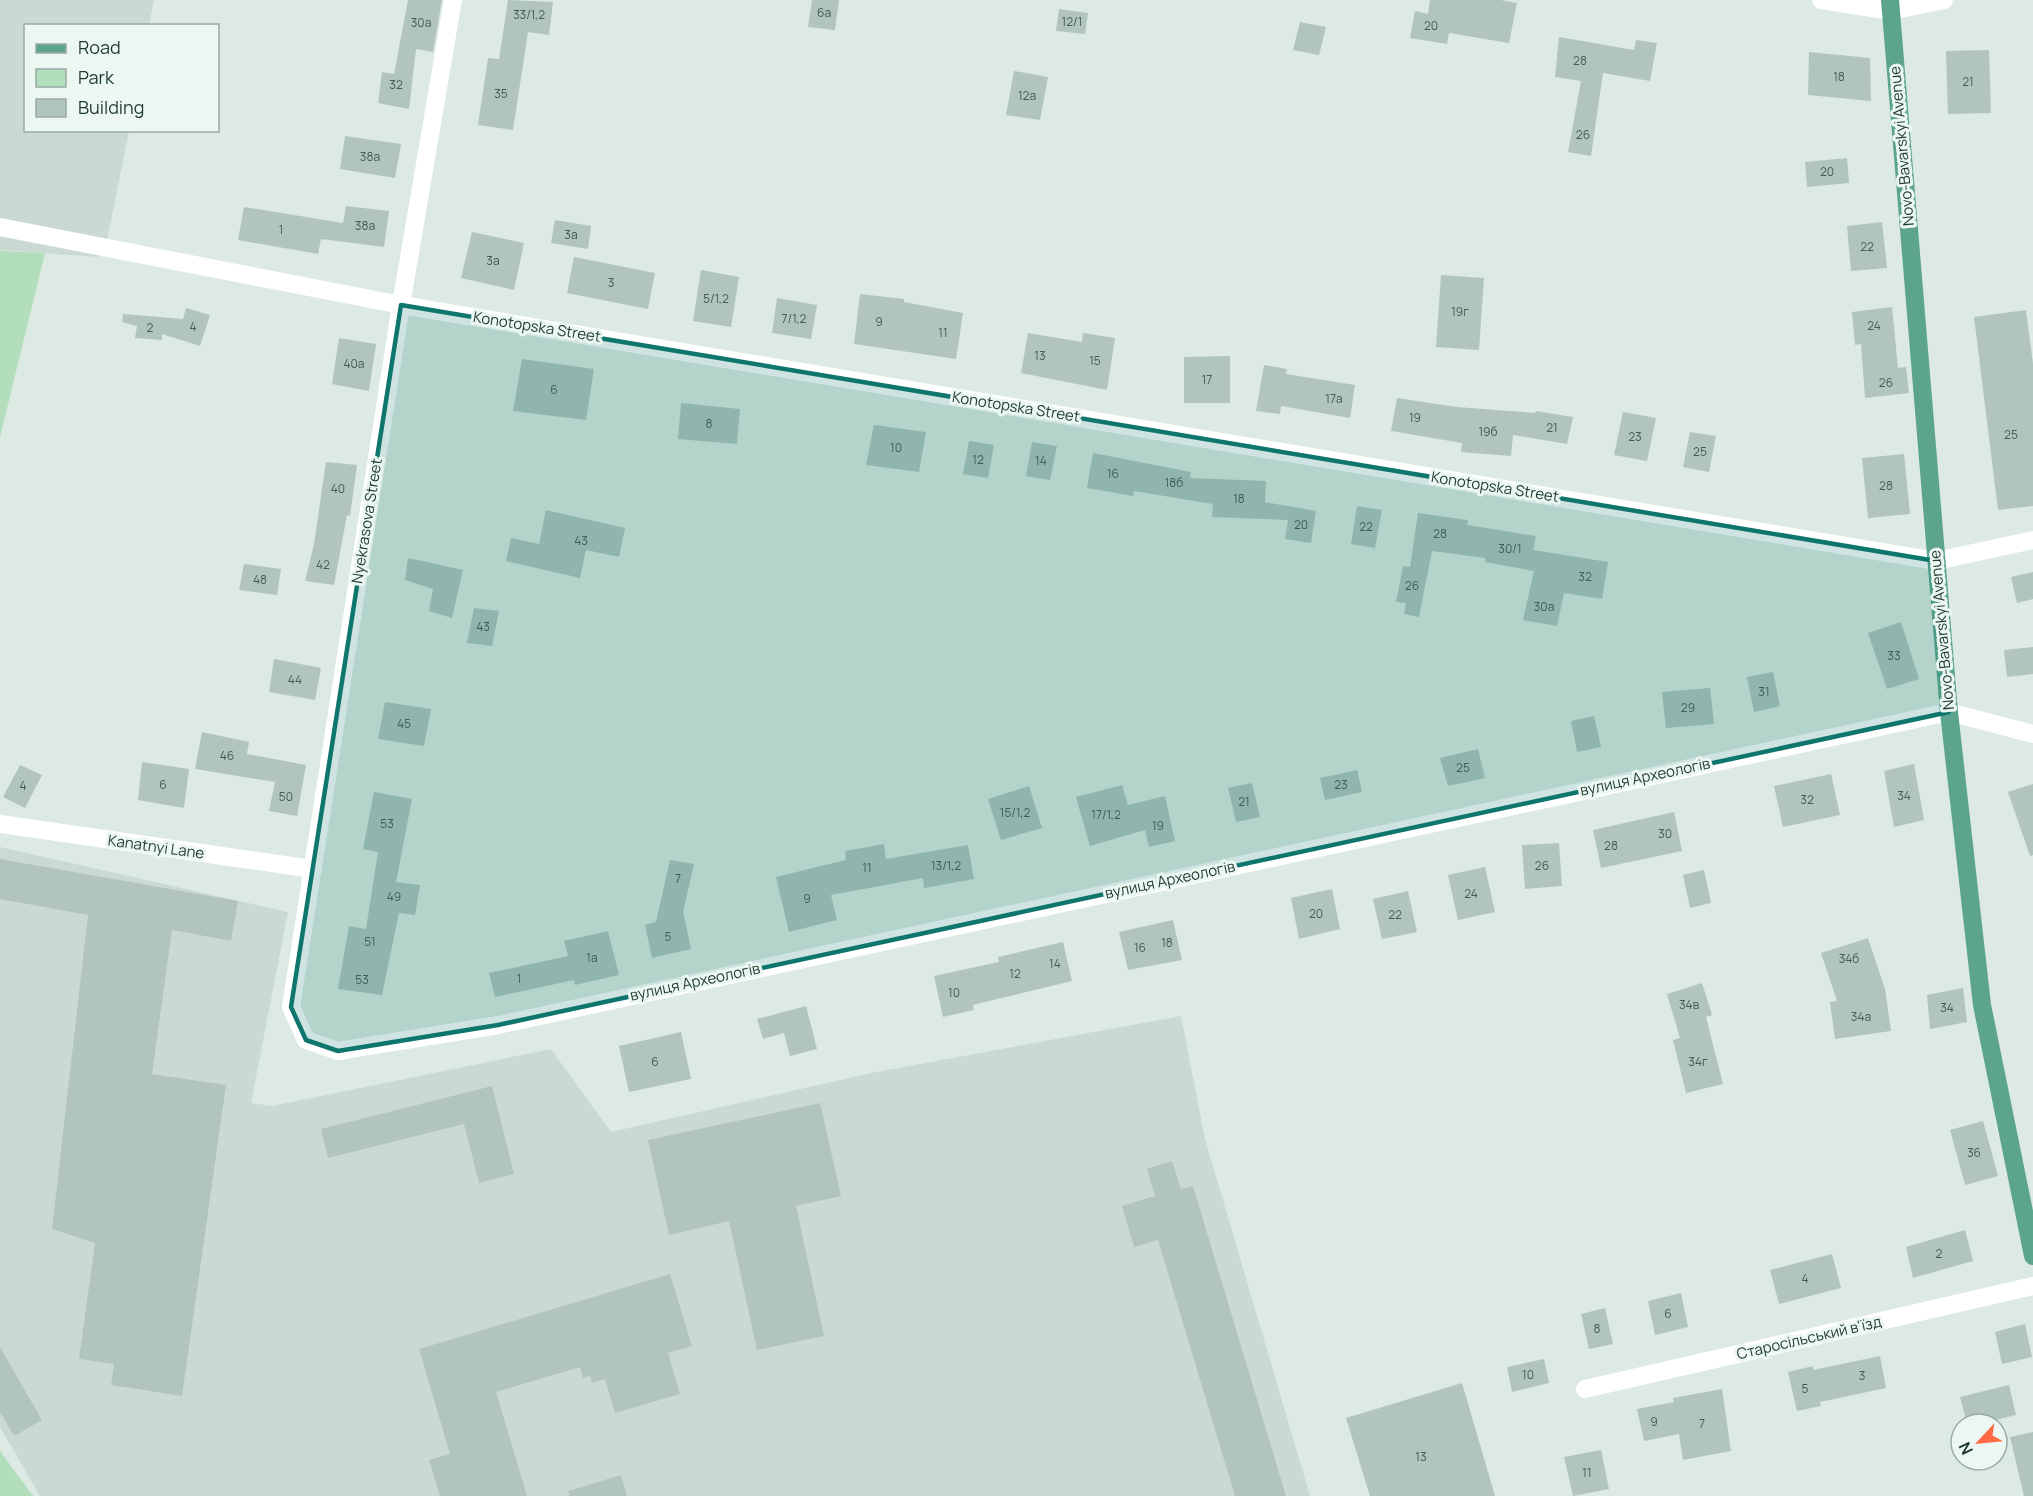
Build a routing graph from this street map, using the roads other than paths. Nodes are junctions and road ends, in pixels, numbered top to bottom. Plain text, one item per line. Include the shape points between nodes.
1 (453, 0) edge
2 (1821, 0) edge
3 (1944, 0) edge
4 (1890, 6) edge
5 (0, 227) edge
6 (401, 305) junction
7 (2033, 540) edge
8 (1936, 561) junction
9 (1949, 712) junction
10 (2033, 734) edge
11 (0, 824) edge
12 (313, 869) junction
13 (306, 1040) joint
14 (2033, 1256) edge
15 (2033, 1286) edge
16 (1585, 1389) dead end

1 - 6 street, Nyekrasova Street
2 - 4 street
3 - 4 street
4 - 8 main road, Novo-Bavarskyi Avenue
5 - 6 street, Konotopska Street
6 - 8 street, Konotopska Street
6 - 12 street, Nyekrasova Street
7 - 8 street, Konotopska Street
8 - 9 main road, Novo-Bavarskyi Avenue
9 - 10 street, вулиця Археологів
9 - 13 street, вулиця Археологів via 498,1025 338,1051
9 - 14 main road, Novo-Bavarskyi Avenue via 1982,1005
11 - 12 street, Kanatnyi Lane
12 - 13 street, Nyekrasova Street via 291,1007
15 - 16 street, Старосільський в'їзд

